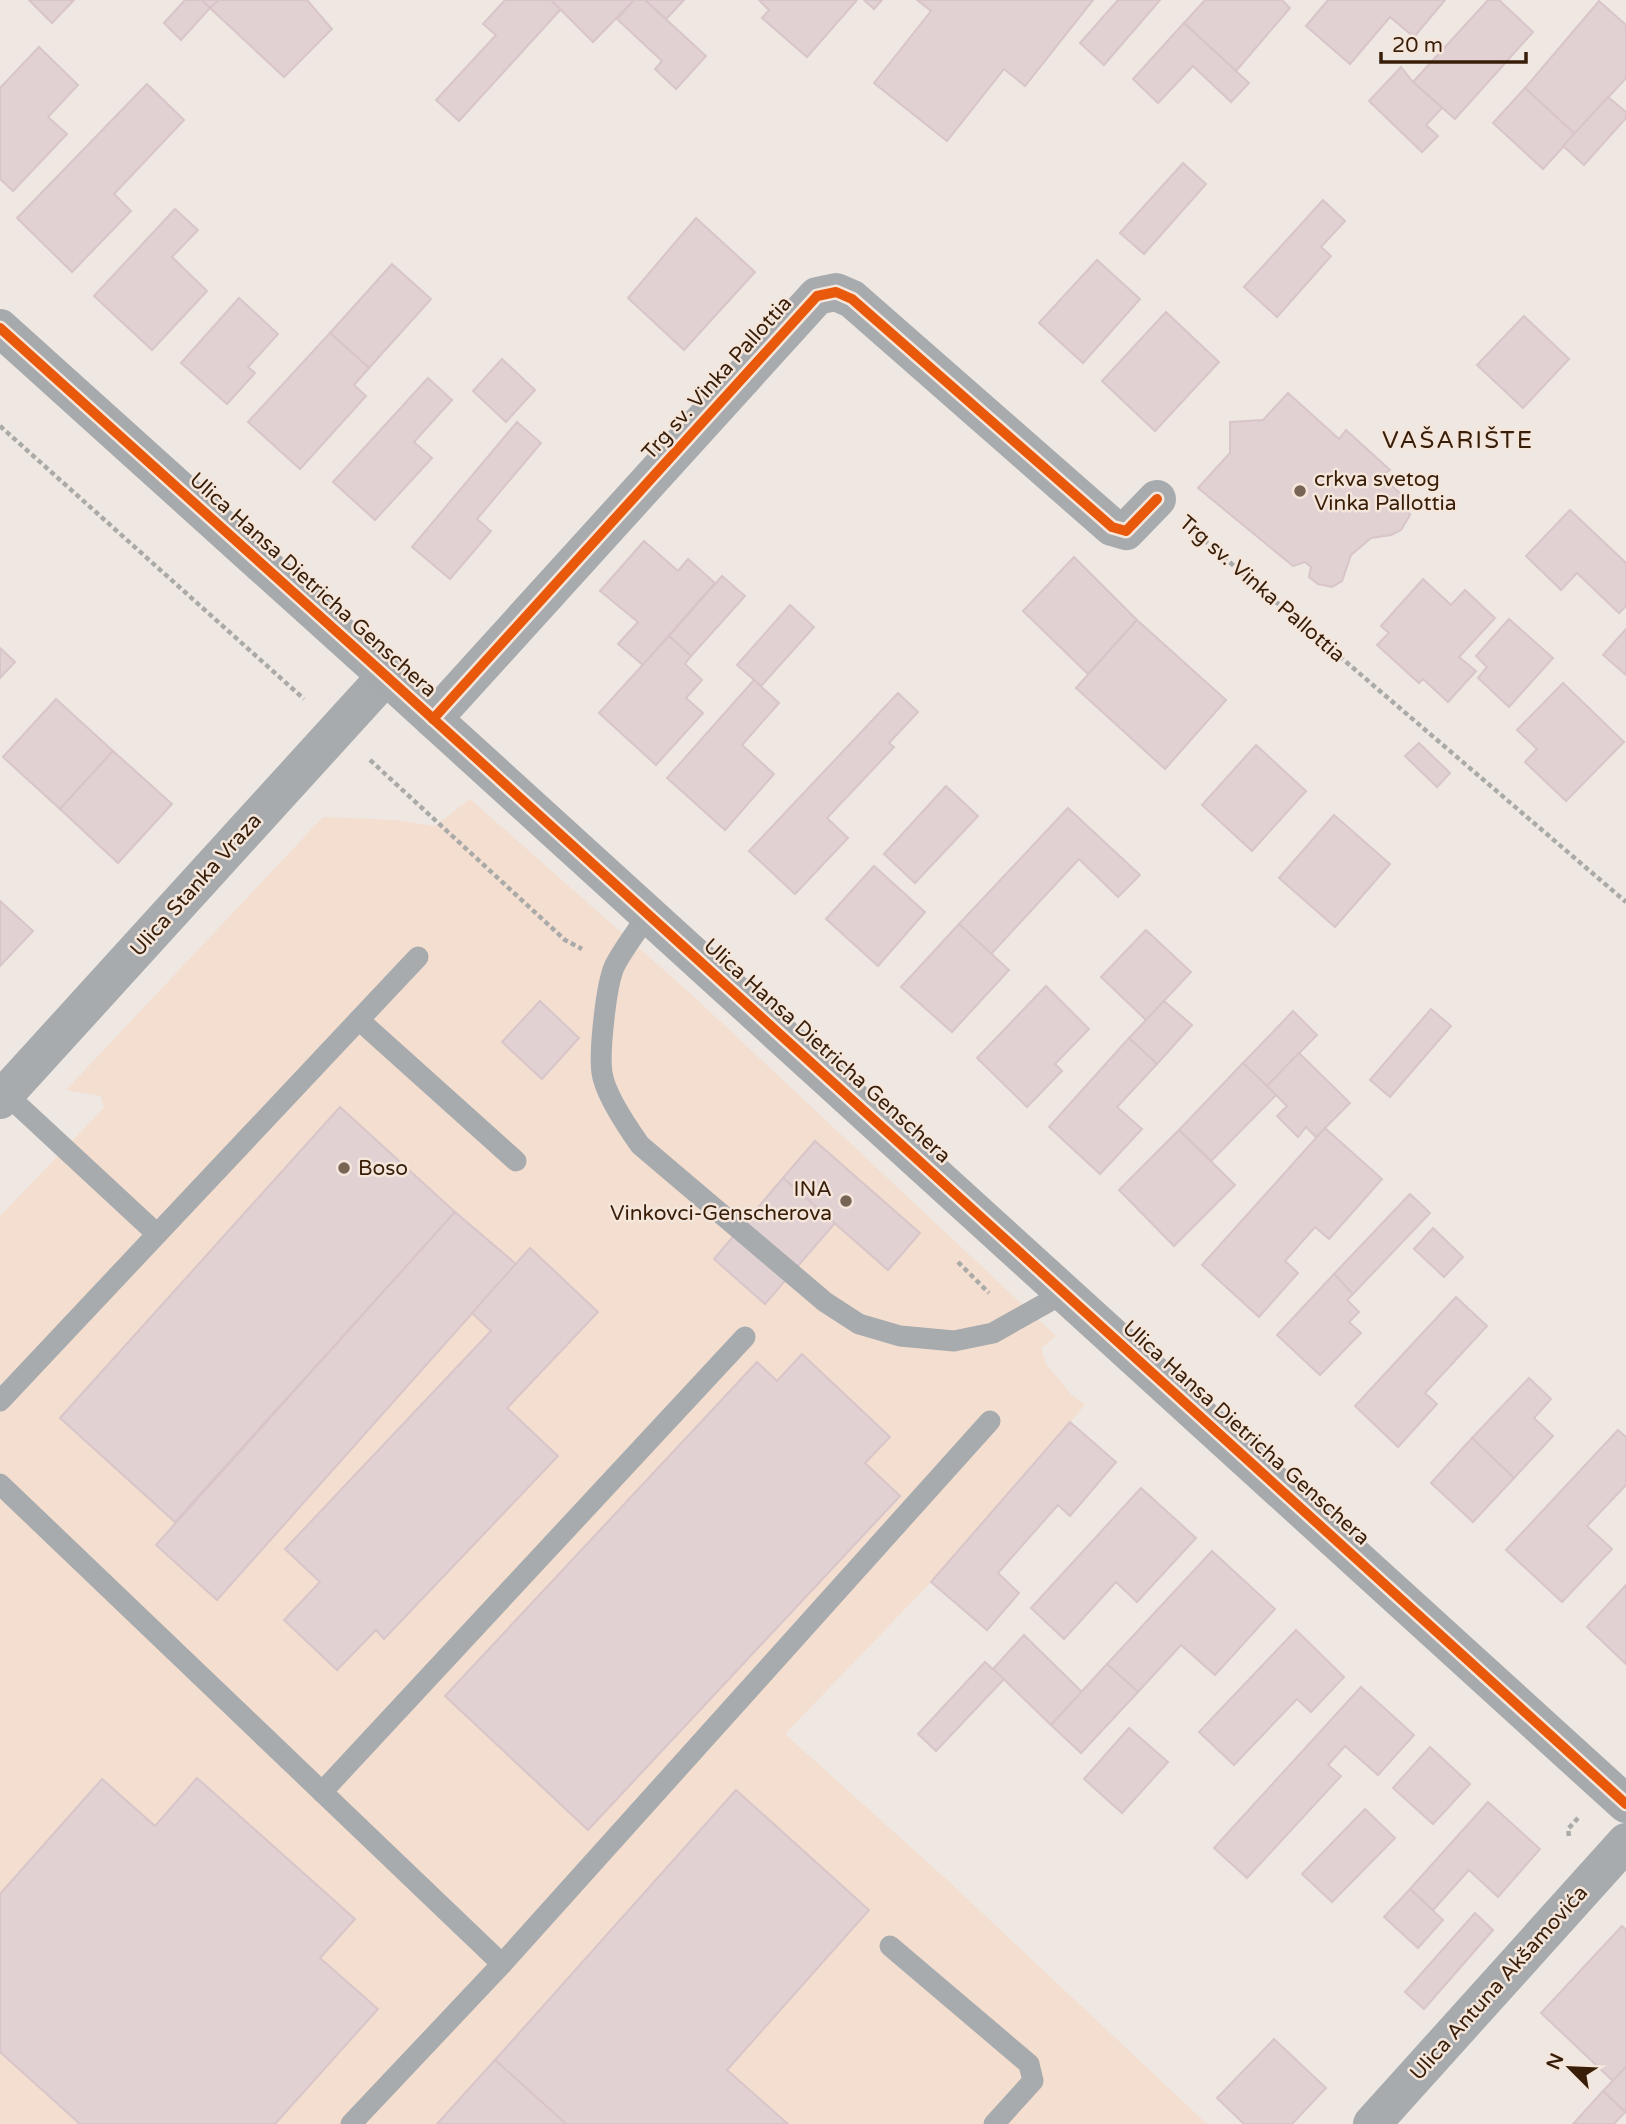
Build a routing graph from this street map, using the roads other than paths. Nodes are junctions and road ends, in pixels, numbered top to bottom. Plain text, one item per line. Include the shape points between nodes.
1 (0, 328) edge
2 (1157, 499) road end
3 (386, 676) junction
4 (433, 719) junction
5 (648, 915) junction
6 (418, 957) dead end
7 (359, 1020) junction
8 (2, 1094) edge
9 (516, 1161) dead end
10 (157, 1234) junction
11 (1064, 1293) junction
12 (745, 1337) dead end
13 (0, 1401) edge
14 (990, 1421) dead end
15 (0, 1483) edge
16 (322, 1792) junction
17 (1626, 1804) edge
18 (1626, 1842) edge
19 (890, 1946) dead end
20 (502, 1964) junction
21 (351, 2124) edge
22 (995, 2124) edge
23 (1372, 2124) edge

1 - 3 main road, Ulica Hansa Dietricha Genschera
2 - 4 street, Trg sv. Vinka Pallottia via 1126,531 1112,527 852,299 836,292 817,296
3 - 4 main road, Ulica Hansa Dietricha Genschera
3 - 8 street, Ulica Stanka Vraza
4 - 5 main road, Ulica Hansa Dietricha Genschera
5 - 11 main road, Ulica Hansa Dietricha Genschera
5 - 11 lane via 614,967 603,1029 602,1074 640,1145 825,1302 859,1324 900,1336 954,1341 993,1333
6 - 7 lane
7 - 9 lane
7 - 10 lane
8 - 10 lane
10 - 13 lane
11 - 17 main road, Ulica Hansa Dietricha Genschera
12 - 16 lane
14 - 20 lane
15 - 16 lane
16 - 20 lane
18 - 23 street, Ulica Antuna Akšamovića
19 - 22 lane via 1029,2064 1033,2081
20 - 21 lane

